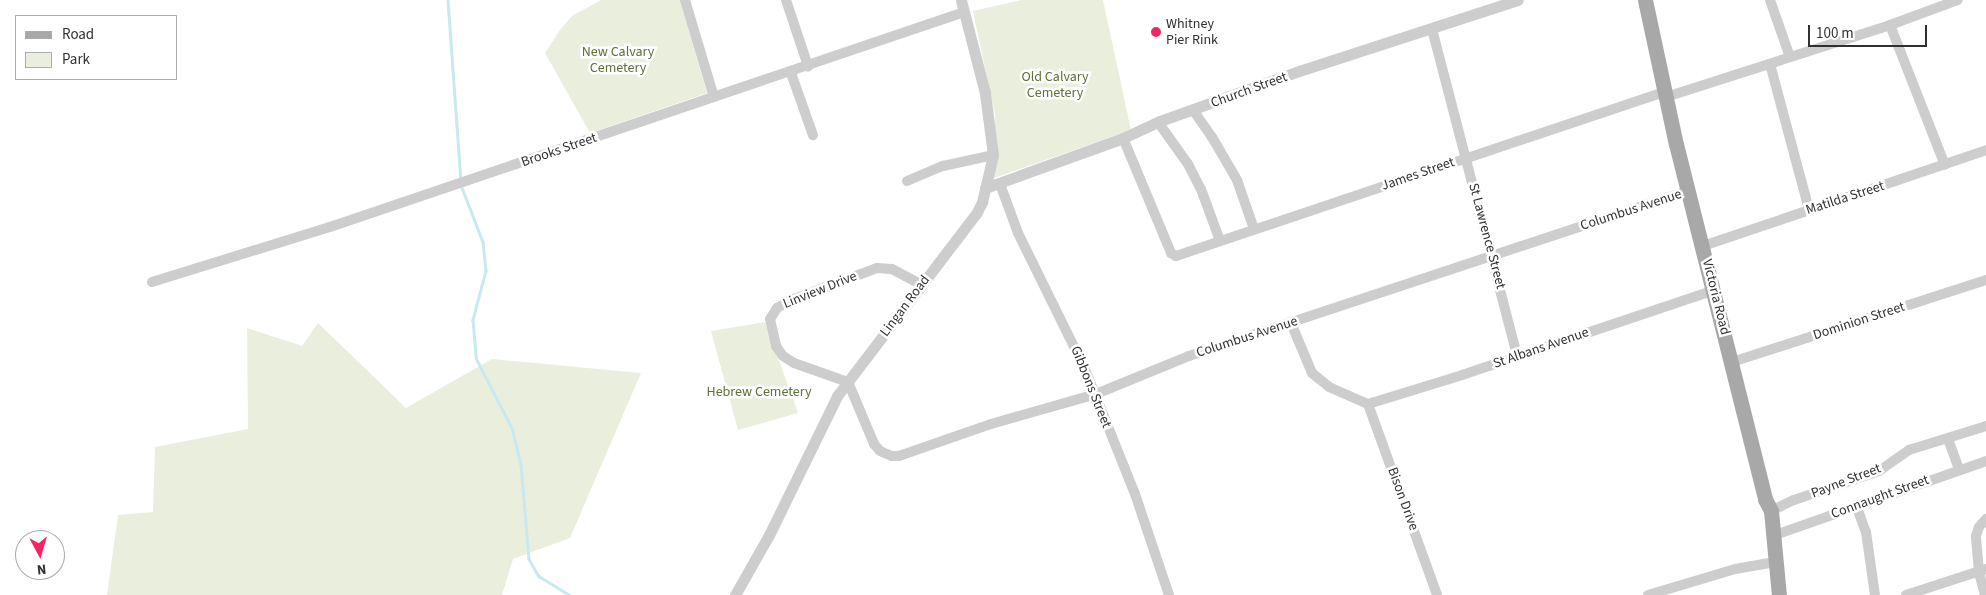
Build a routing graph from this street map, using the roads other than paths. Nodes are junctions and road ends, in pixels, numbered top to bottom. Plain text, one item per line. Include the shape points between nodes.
1 (685, 0) edge
2 (786, 0) edge
3 (961, 0) edge
4 (1518, 0) edge
5 (1646, 0) edge
6 (1770, 0) edge
7 (1958, 0) edge
8 (964, 12) junction
9 (1890, 25) junction
10 (1432, 29) junction
11 (1790, 57) junction
12 (1770, 64) junction
13 (808, 66) junction
14 (791, 73) junction
15 (1665, 94) junction
16 (714, 97) junction
17 (1193, 110) junction
18 (1158, 122) junction
19 (812, 135) dead end
20 (1123, 138) junction
21 (1986, 150) edge
22 (992, 155) junction
23 (1466, 158) junction
24 (1945, 165) junction
25 (907, 181) dead end
26 (1000, 184) junction
27 (985, 188) junction
28 (1688, 191) junction
29 (1809, 210) junction
30 (1254, 229) junction
31 (1220, 241) junction
32 (1703, 246) junction
33 (1492, 256) junction
34 (1986, 280) edge
35 (152, 282) dead end
36 (922, 285) junction
37 (1714, 290) junction
38 (1291, 322) junction
39 (1517, 356) junction
40 (1732, 362) junction
41 (848, 382) junction
42 (1096, 394) junction
43 (1368, 404) junction
44 (1986, 426) edge
45 (1948, 439) junction
46 (1986, 461) edge
47 (1959, 470) junction
48 (1856, 505) junction
49 (1771, 511) junction
50 (1986, 520) edge
51 (1775, 535) junction
52 (1775, 562) junction
53 (1982, 570) edge
54 (735, 595) edge
55 (1169, 595) edge
56 (1437, 595) edge
57 (1648, 595) edge
58 (1779, 595) edge
59 (1875, 595) edge
60 (1906, 595) edge
61 (1985, 595) edge

1 - 16 street
2 - 13 street
3 - 8 street, Lingan Road
4 - 10 street, Church Street
5 - 15 main road, Victoria Road
6 - 11 street
7 - 9 street, James Street
8 - 13 street, Brooks Street
8 - 22 street, Lingan Road via 985,93
9 - 11 street, James Street
9 - 24 street
10 - 17 street, Church Street
10 - 23 street, St Lawrence Street
11 - 12 street, James Street
12 - 15 street, James Street
12 - 29 street
13 - 14 street, Brooks Street
14 - 16 street, Brooks Street
14 - 19 street
15 - 23 street, James Street
15 - 28 main road, Victoria Road
16 - 35 street, Brooks Street via 337,225
17 - 18 street, Church Street
17 - 30 street via 1237,180
18 - 20 street, Church Street
18 - 31 street via 1188,164
20 - 26 street, Church Street
20 - 31 street, James Street via 1173,255
21 - 24 street, Matilda Street
22 - 25 street via 943,166
22 - 27 street, Lingan Road
23 - 30 street, James Street
23 - 33 street, St Lawrence Street
24 - 29 street, Matilda Street
26 - 27 street, Church Street
26 - 42 street, Gibbons Street via 1018,233
27 - 36 street, Lingan Road via 977,212
28 - 32 main road, Victoria Road
28 - 33 street, Columbus Avenue
29 - 32 street, Matilda Street
30 - 31 street, James Street
32 - 37 main road, Victoria Road
33 - 38 street, Columbus Avenue
33 - 39 street, St Lawrence Street
34 - 40 street, Dominion Street
36 - 41 street, Lingan Road
36 - 41 street, Linview Drive via 892,269 881,267 800,296 775,310 770,319 772,333 783,356
37 - 39 street, St Albans Avenue
37 - 40 main road, Victoria Road
38 - 42 street, Columbus Avenue via 1189,356
38 - 43 street via 1312,373 1329,387
39 - 43 street, St Albans Avenue
40 - 49 main road, Victoria Road
41 - 42 street, Columbus Avenue via 874,444 892,456
41 - 54 street, Lingan Road via 826,415 769,535
42 - 55 street, Gibbons Street via 1135,494
43 - 56 street, Bison Drive
44 - 45 street, Payne Street
45 - 47 street
45 - 49 street, Payne Street via 1909,450 1876,472
46 - 47 street, Connaught Street
47 - 48 street, Connaught Street
48 - 51 street, Connaught Street
48 - 59 street via 1866,532
49 - 51 main road, Victoria Road
50 - 53 street via 1976,536
51 - 52 main road, Victoria Road
52 - 57 street via 1735,568
52 - 58 main road, Victoria Road
53 - 60 street
53 - 61 street

